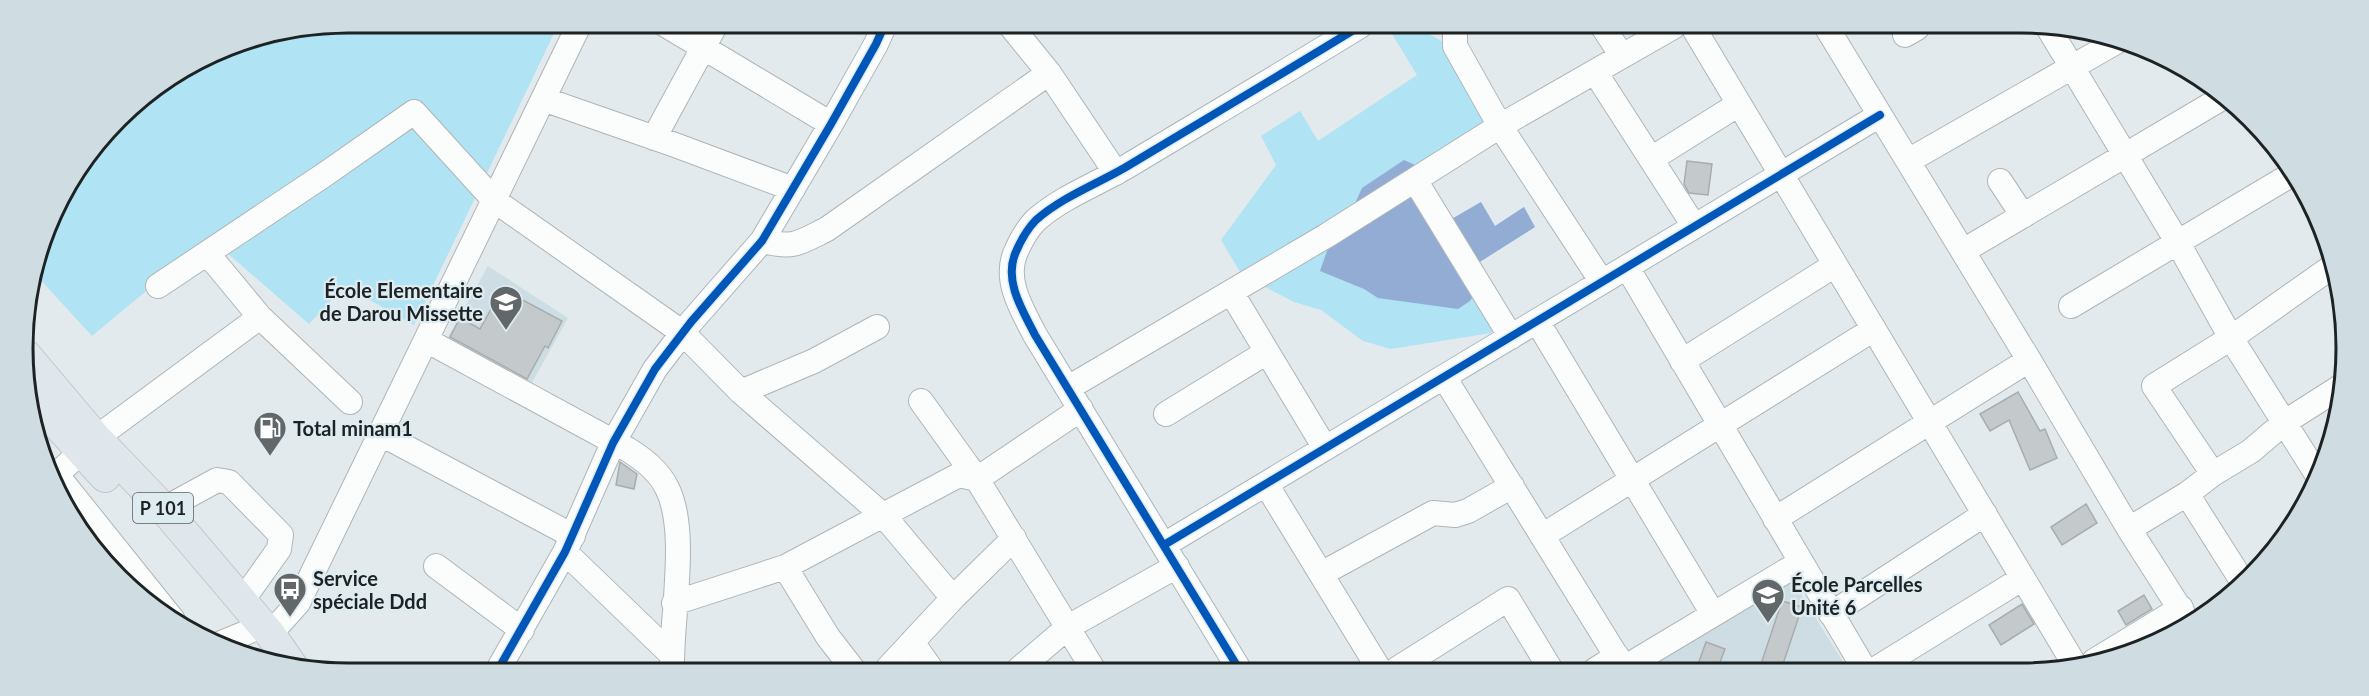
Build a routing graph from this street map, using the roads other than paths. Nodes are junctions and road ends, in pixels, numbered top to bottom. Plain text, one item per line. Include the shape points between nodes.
1 (575, 33) edge
2 (680, 33) edge
3 (711, 33) edge
4 (881, 33) edge
5 (1016, 33) edge
6 (1345, 33) edge
7 (1455, 33) edge
8 (1607, 33) edge
9 (1662, 33) edge
10 (1697, 33) edge
11 (1830, 33) edge
12 (2053, 35) edge
13 (703, 46) junction
14 (2109, 46) edge
15 (1622, 56) junction
16 (2072, 66) junction
17 (1594, 72) junction
18 (1049, 73) junction
19 (543, 99) junction
20 (2217, 101) edge
21 (1739, 104) junction
22 (1880, 115) junction
23 (831, 124) junction
24 (1500, 126) junction
25 (654, 138) junction
26 (2125, 155) junction
27 (1651, 159) junction
28 (1908, 161) junction
29 (1116, 173) junction
30 (1781, 174) junction
31 (2286, 178) edge
32 (1415, 180) junction
33 (2000, 181) dead end
34 (793, 189) junction
35 (494, 200) junction
36 (2023, 216) junction
37 (1694, 226) junction
38 (762, 241) junction
39 (2178, 243) junction
40 (1963, 251) junction
41 (207, 253) junction
42 (1835, 265) junction
43 (1627, 267) junction
44 (2326, 270) edge
45 (1602, 282) junction
46 (158, 286) dead end
47 (1231, 292) junction
48 (2071, 306) dead end
49 (260, 317) junction
50 (1537, 321) junction
51 (877, 327) dead end
52 (1874, 329) junction
53 (683, 333) junction
54 (1511, 337) junction
55 (2231, 338) junction
56 (426, 340) junction
57 (1267, 352) junction
58 (2029, 360) junction
59 (1682, 361) junction
60 (34, 366) edge
61 (1444, 377) junction
62 (1068, 388) junction
63 (741, 392) junction
64 (2333, 392) edge
65 (38, 402) edge
66 (350, 402) dead end
67 (921, 402) dead end
68 (1081, 409) junction
69 (1166, 414) dead end
70 (2285, 422) junction
71 (1930, 423) junction
72 (1720, 424) junction
73 (381, 434) junction
74 (613, 443) junction
75 (88, 445) junction
76 (1325, 448) junction
77 (2313, 467) edge
78 (59, 473) edge
79 (2212, 474) junction
80 (977, 479) junction
81 (1632, 479) junction
82 (1266, 484) junction
83 (1512, 486) junction
84 (2187, 494) junction
85 (71, 499) edge
86 (164, 509) junction
87 (1985, 514) junction
88 (884, 516) junction
89 (1775, 519) junction
90 (88, 525) edge
91 (2129, 529) junction
92 (1542, 536) junction
93 (1014, 538) junction
94 (569, 544) junction
95 (1164, 545) junction
96 (1801, 562) junction
97 (436, 566) dead end
98 (1177, 566) junction
99 (785, 567) junction
100 (1321, 574) junction
101 (2239, 575) edge
102 (2023, 578) junction
103 (146, 590) edge
104 (953, 598) junction
105 (242, 601) junction
106 (674, 603) junction
107 (1713, 614) junction
108 (1831, 614) junction
109 (2185, 615) edge
110 (1068, 627) junction
111 (522, 630) junction
112 (912, 642) junction
113 (238, 643) edge
114 (263, 643) edge
115 (2127, 644) edge
116 (278, 655) edge
117 (2071, 659) edge
118 (672, 661) edge
119 (502, 663) edge
120 (848, 663) edge
121 (893, 663) edge
122 (927, 663) edge
123 (1026, 663) edge
124 (1089, 663) edge
125 (1235, 663) edge
126 (1375, 663) edge
127 (1407, 663) edge
128 (1547, 663) edge
129 (1621, 663) edge
130 (1626, 663) edge
131 (1861, 663) edge
132 (1885, 663) edge

1 - 19 street
2 - 13 street
3 - 13 street
4 - 23 street
5 - 18 street
6 - 29 street
7 - 24 street via 1455,46
8 - 15 street
9 - 15 street
10 - 21 street
11 - 22 street
12 - 16 street
13 - 23 street
13 - 25 street
14 - 16 street
15 - 17 street
16 - 26 street
16 - 28 street
17 - 24 street
17 - 27 street
18 - 29 street
18 - 38 street via 827,229 782,246
19 - 25 street
19 - 35 street
20 - 26 street
21 - 27 street
21 - 30 street
22 - 28 street
22 - 30 street
23 - 34 street
24 - 32 street
24 - 45 street
25 - 34 street
26 - 36 street
26 - 39 street
27 - 37 street
28 - 40 street
29 - 62 street via 1035,221 1012,262 1012,280 1021,307
30 - 37 street
30 - 42 street
31 - 39 street
32 - 47 street
32 - 54 street
33 - 36 street
34 - 38 street
35 - 41 street via 414,112
35 - 53 street
35 - 56 street
36 - 40 street
37 - 43 street
38 - 53 street
39 - 48 street
39 - 55 street
40 - 58 street
41 - 46 street
41 - 49 street
42 - 52 street
42 - 59 street
43 - 45 street
43 - 59 street
44 - 55 street
45 - 50 street
47 - 57 street
47 - 62 street
49 - 66 street
49 - 75 street
50 - 54 street
50 - 81 street
51 - 63 street via 814,361
52 - 71 street
52 - 72 street
53 - 63 street
53 - 74 street via 655,369
54 - 61 street
55 - 70 street
55 - 79 street via 2154,386
56 - 73 street
56 - 74 street
57 - 69 street
57 - 76 street
58 - 71 street
58 - 91 street
59 - 72 street
60 - 75 main road, P 101
61 - 76 street
61 - 83 street
62 - 68 street
63 - 88 street
64 - 70 street
65 - 75 main road, P 101
67 - 80 street
68 - 80 street
68 - 95 street
70 - 77 street
70 - 79 street via 2251,451
71 - 87 street
71 - 89 street
72 - 81 street
72 - 89 street
73 - 94 street
73 - 114 street via 298,603
74 - 94 street
74 - 106 street via 647,462 667,488 678,536
75 - 78 street
75 - 86 main road, P 101
75 - 114 main road, P 101
76 - 82 street
79 - 84 street
80 - 88 street via 959,475
80 - 93 street
81 - 92 street
81 - 107 street
82 - 95 street
82 - 100 street
83 - 92 street
83 - 100 street via 1468,511 1433,513
84 - 91 street
84 - 101 street
85 - 90 street
86 - 105 main road, P 101
86 - 105 street via 223,480 280,535 279,549
87 - 102 street
87 - 108 street
88 - 99 street
88 - 104 street
89 - 96 street
90 - 103 street
91 - 109 street
92 - 129 street
93 - 104 street
93 - 110 street
94 - 111 street
94 - 118 street
95 - 98 street
96 - 107 street
96 - 108 street
97 - 111 street
98 - 110 street
98 - 125 street
99 - 106 street
99 - 120 street
100 - 126 street
102 - 117 street
102 - 132 street
104 - 112 street
105 - 114 main road, P 101
106 - 118 street
107 - 130 street
108 - 131 street
109 - 115 street
110 - 123 street
110 - 124 street
111 - 119 street
112 - 121 street
112 - 122 street
113 - 114 street
114 - 116 main road, P 101
127 - 128 street via 1508,599

